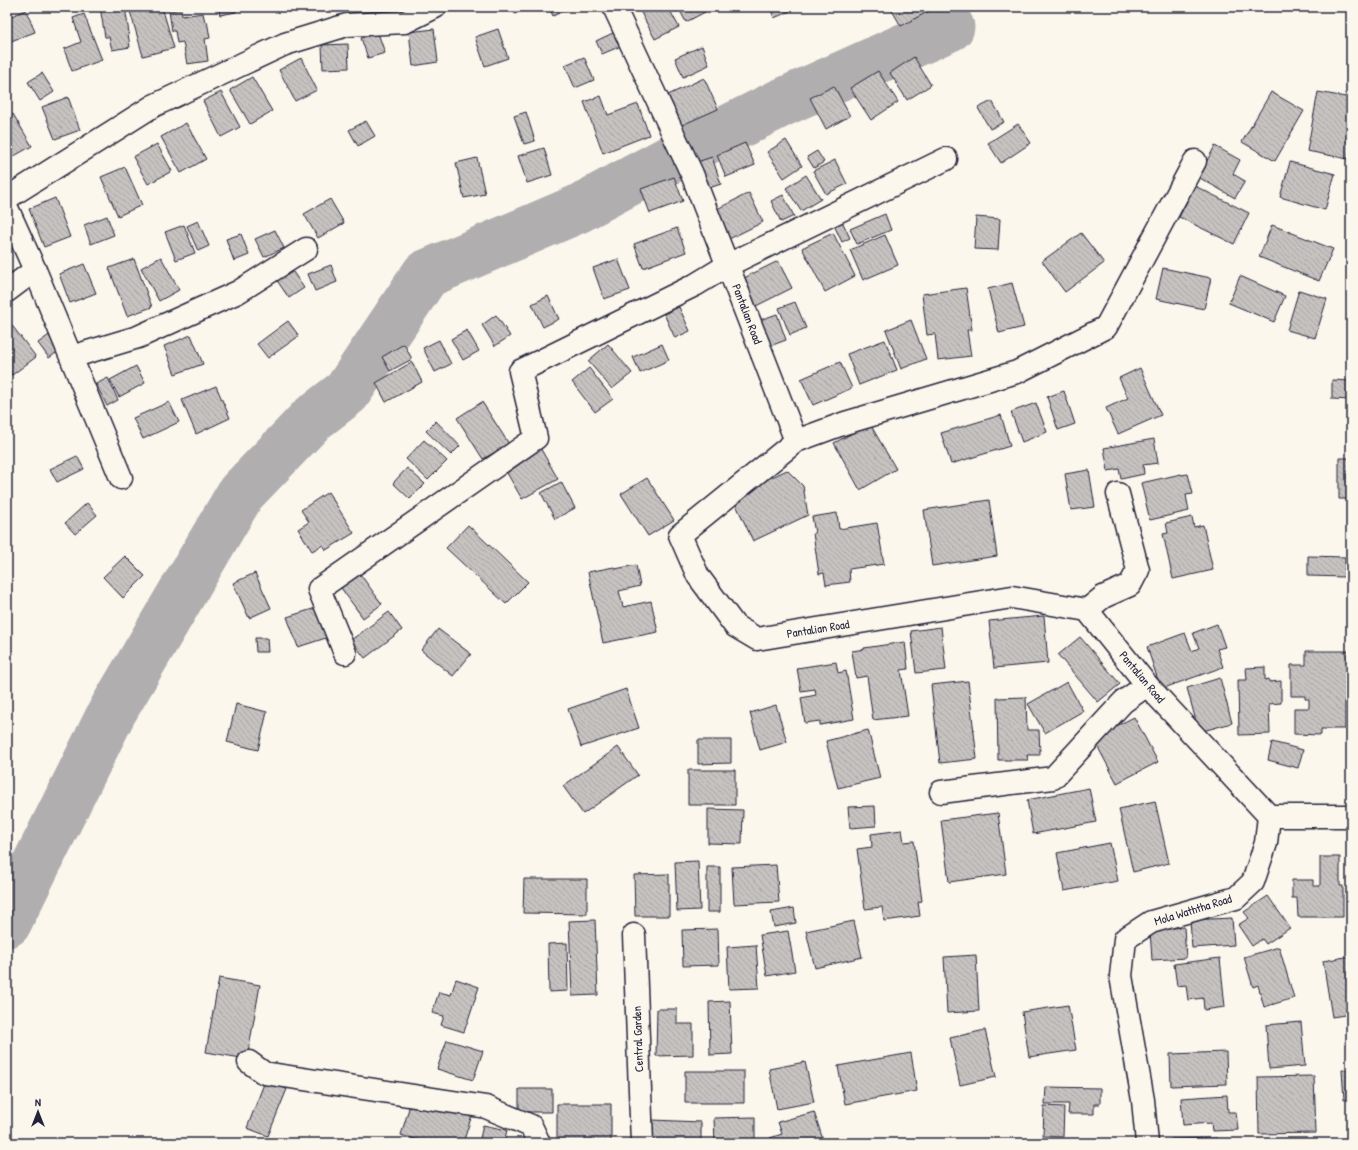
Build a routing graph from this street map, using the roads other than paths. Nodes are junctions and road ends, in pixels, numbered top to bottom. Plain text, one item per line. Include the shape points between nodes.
1 (435, 7) edge
2 (614, 7) edge
3 (946, 159) dead end
4 (1195, 161) dead end
5 (7, 198) edge
6 (7, 208) edge
7 (306, 249) dead end
8 (728, 265) junction
9 (35, 270) junction
10 (7, 291) edge
11 (71, 357) junction
12 (796, 441) junction
13 (121, 478) dead end
14 (1118, 494) dead end
15 (1087, 610) junction
16 (345, 653) dead end
17 (1147, 685) junction
18 (941, 792) dead end
19 (1270, 816) junction
20 (1351, 816) edge
21 (634, 935) dead end
22 (249, 1062) dead end
23 (539, 1143) edge
24 (642, 1143) edge
25 (1147, 1143) edge

1 - 5 street via 405,22 347,25 285,44 153,106
2 - 8 street, Pantalian Road via 692,174
3 - 8 street
4 - 12 street via 1106,326 1017,372 845,423
6 - 9 street
7 - 11 street via 231,295 138,337
8 - 12 street, Pantalian Road
8 - 16 street via 695,285 520,371 536,438 319,589
9 - 10 street
9 - 11 street
11 - 13 street
12 - 15 street, Pantalian Road via 680,535 698,576 735,626 757,639 1012,597
14 - 15 street via 1138,570 1130,585 1103,597
15 - 17 street, Pantalian Road
17 - 18 street via 1122,702 1053,778
17 - 19 street, Pantalian Road
19 - 20 street
19 - 25 street, Mola Waththa Road via 1266,843 1253,882 1236,898 1151,922 1125,938 1121,976 1143,1100
21 - 24 street, Central Garden
22 - 23 street via 264,1073 486,1107 531,1126

